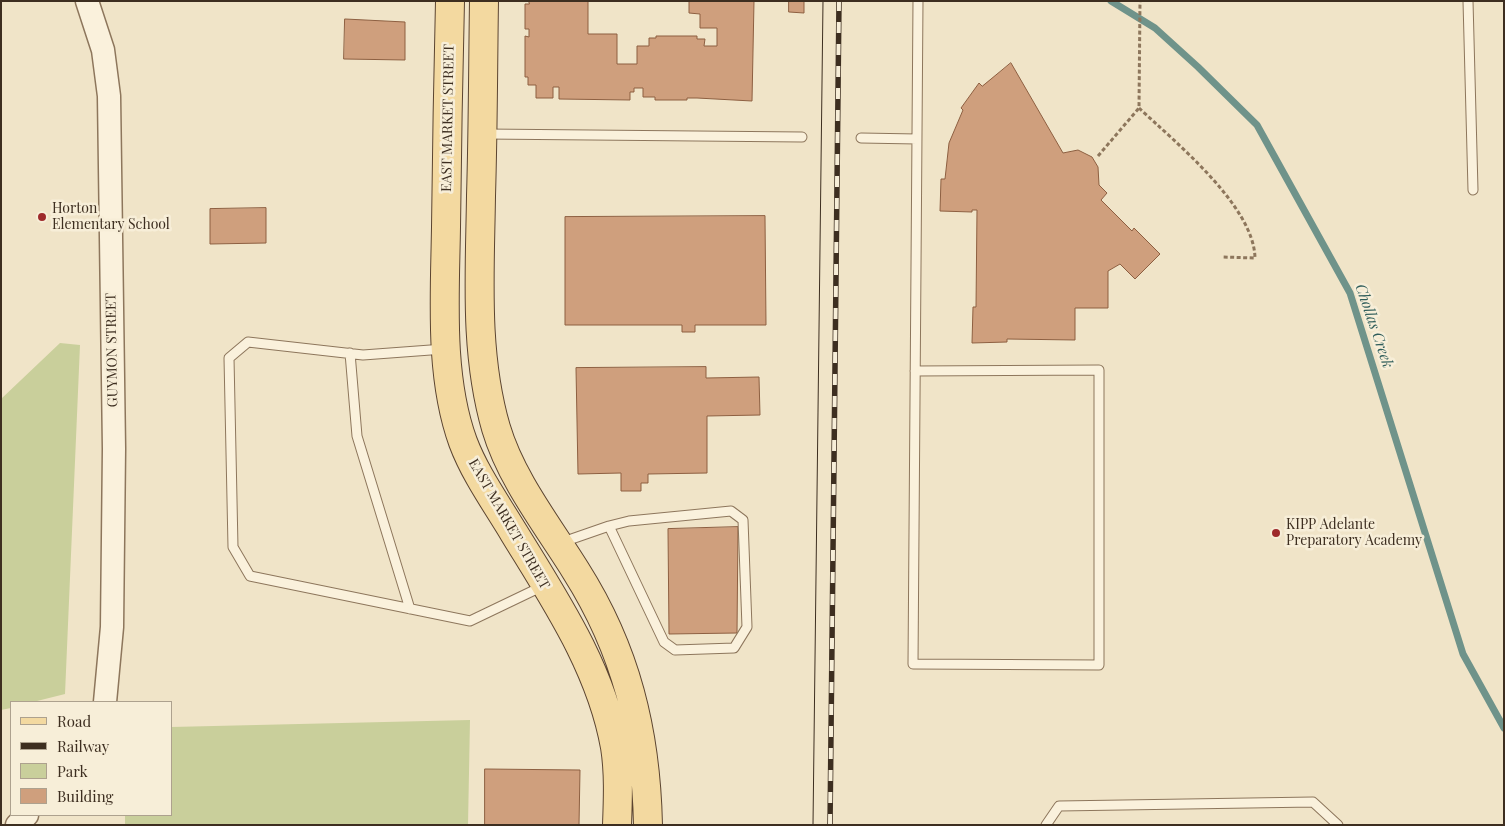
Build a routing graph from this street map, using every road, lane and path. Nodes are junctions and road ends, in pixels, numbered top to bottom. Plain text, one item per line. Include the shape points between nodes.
1 (87, 1) edge
2 (450, 1) edge
3 (484, 1) edge
4 (918, 1) edge
5 (1140, 1) edge
6 (1468, 1) edge
7 (1139, 108) junction
8 (447, 133) junction
9 (483, 134) junction
10 (802, 137) dead end
11 (861, 138) dead end
12 (917, 139) junction
13 (1098, 156) dead end
14 (1473, 190) dead end
15 (1222, 257) dead end
16 (446, 349) junction
17 (350, 353) junction
18 (915, 371) junction
19 (609, 526) junction
20 (558, 544) junction
21 (546, 585) junction
22 (410, 609) junction
23 (105, 701) edge
24 (26, 816) edge
25 (17, 825) edge
26 (617, 825) edge
27 (648, 825) edge
28 (1046, 825) edge
29 (1338, 825) edge

1 - 23 street, GUYMON STREET via 104,50 109,105 114,449 112,627
2 - 8 main road, EAST MARKET STREET
3 - 9 main road
4 - 12 lane
5 - 7 path
6 - 14 lane
7 - 13 path
7 - 15 path via 1198,162 1234,206 1253,240 1255,258
8 - 9 main road
8 - 16 main road, EAST MARKET STREET
9 - 10 lane
9 - 20 main road via 479,316 485,378 500,438 516,474
11 - 12 lane
12 - 18 lane
16 - 17 lane via 363,355
16 - 21 main road, EAST MARKET STREET via 453,408 463,442 479,476
17 - 22 lane via 357,436
17 - 22 lane via 248,342 229,358 233,547 250,576
18 - 18 lane via 913,664 1099,665 1099,370
19 - 19 lane via 629,521 731,511 743,520 746,627 734,648 675,650 664,642
19 - 20 lane
20 - 27 main road via 606,621 620,654 635,707 647,783
21 - 22 lane via 470,622
21 - 26 main road, EAST MARKET STREET via 584,654 606,706 615,748
24 - 25 street
28 - 29 lane via 1058,806 1313,802

